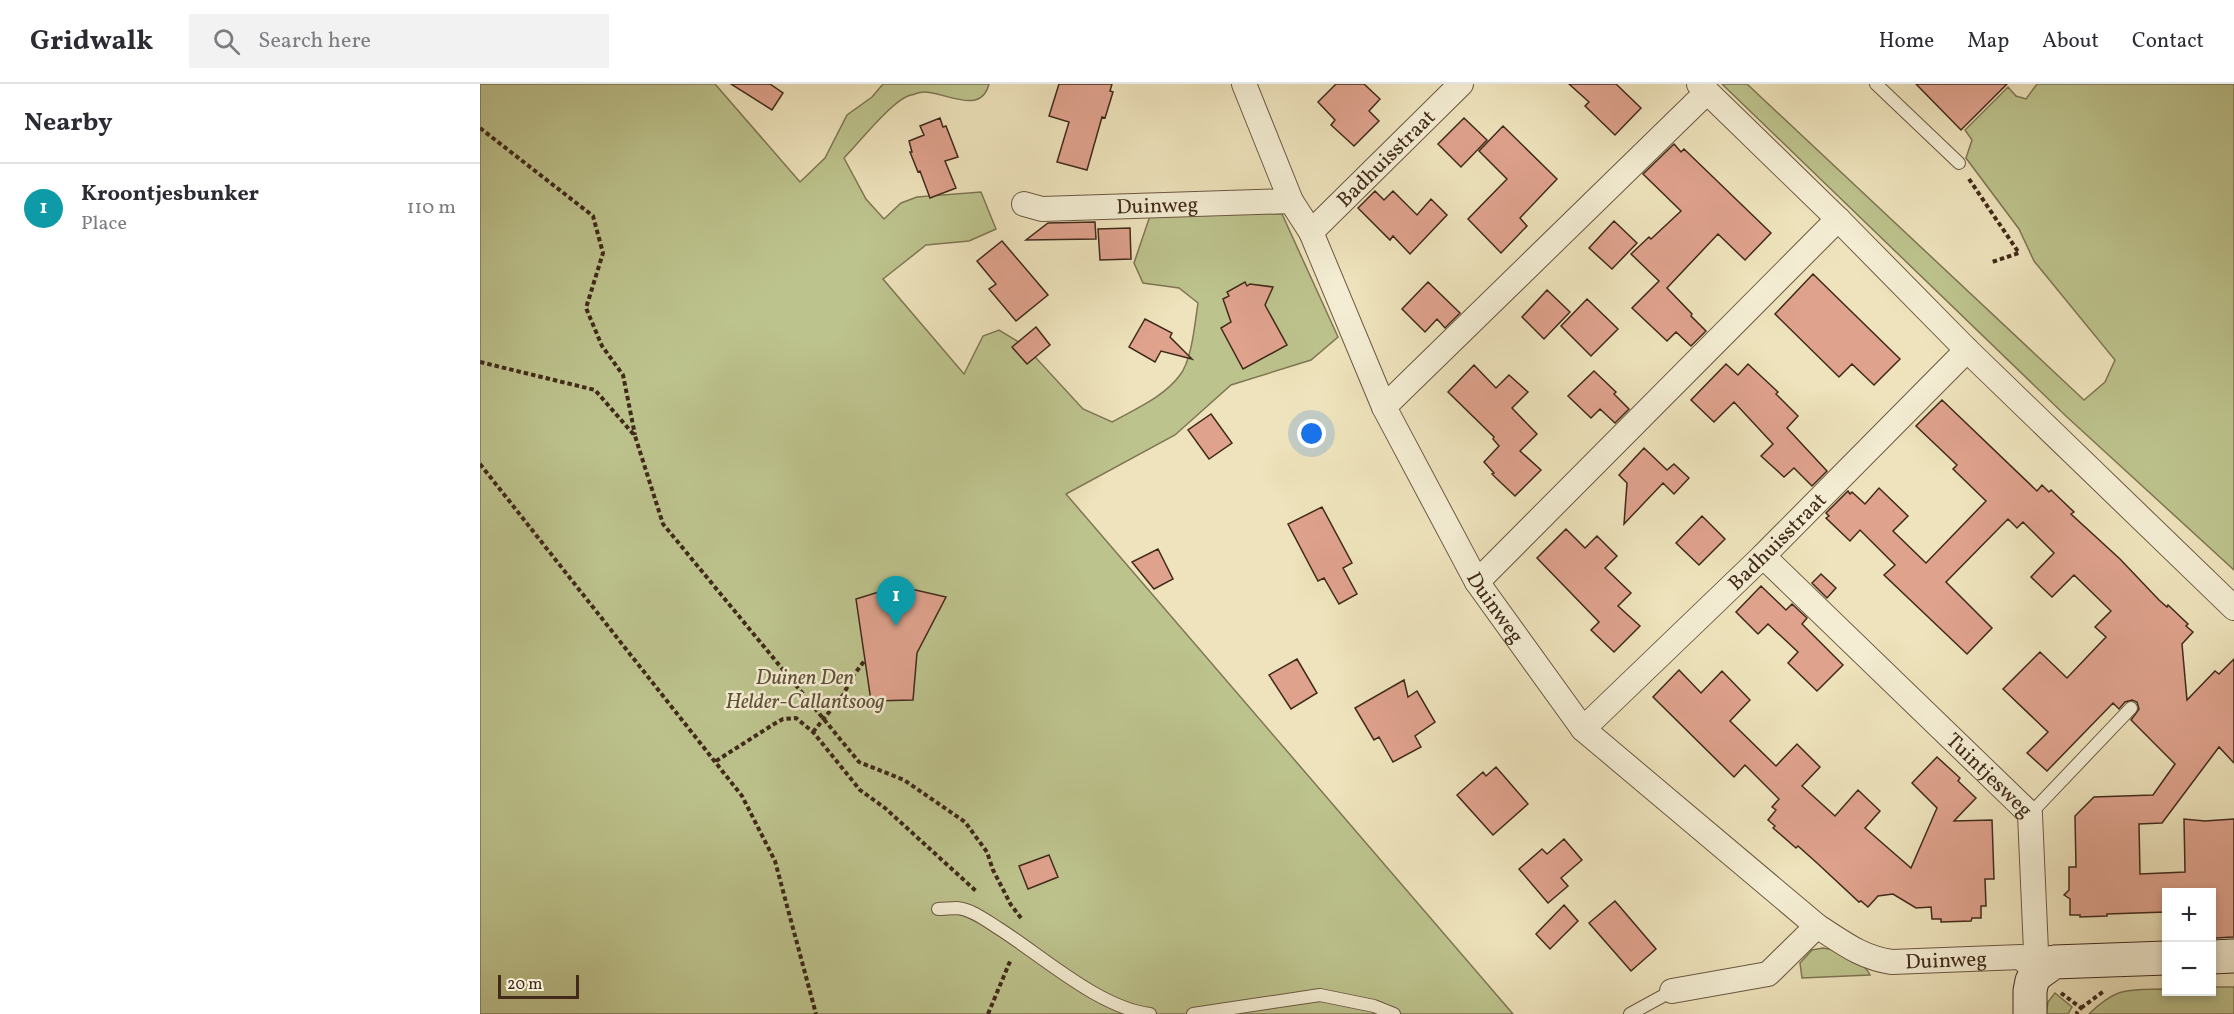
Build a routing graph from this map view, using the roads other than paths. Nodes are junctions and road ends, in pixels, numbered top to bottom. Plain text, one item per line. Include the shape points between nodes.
1 (1244, 84) edge
2 (1461, 84) edge
3 (1876, 84) edge
4 (1703, 88) edge
5 (1959, 164) road end
6 (1291, 201) junction
7 (1024, 204) dead end
8 (1838, 219) junction
9 (1311, 232) junction
10 (1967, 350) junction
11 (1384, 407) junction
12 (1763, 556) junction
13 (1477, 582) junction
14 (2234, 608) edge
15 (2131, 708) dead end
16 (1583, 729) junction
17 (2030, 813) junction
18 (938, 909) dead end
19 (1817, 926) junction
20 (2234, 956) edge
21 (2216, 957) edge
22 (2162, 958) edge
23 (2037, 974) junction
24 (1672, 991) joint
25 (1150, 1014) edge
26 (1193, 1014) edge
27 (1394, 1014) edge
28 (1630, 1014) edge
29 (2030, 1014) edge

1 - 6 street, Duinweg
2 - 9 street, Badhuisstraat
3 - 5 lane
4 - 8 street
4 - 11 street
6 - 7 street, Duinweg via 1042,209
6 - 9 street, Duinweg
8 - 10 street
8 - 13 street
9 - 11 street, Duinweg
10 - 12 street, Badhuisstraat
10 - 14 street
11 - 13 street, Duinweg
12 - 16 street, Badhuisstraat
12 - 17 street, Tuintjesweg
13 - 16 street, Duinweg
15 - 17 lane
16 - 19 street, Duinweg
17 - 23 street, Tuintjesweg
18 - 25 lane via 959,908 981,917 1071,979 1119,1005
19 - 23 street, Duinweg via 1874,960 2021,957
19 - 24 street via 1768,974
20 - 21 street
22 - 23 street via 2061,961
23 - 29 street via 2030,986
24 - 28 lane
26 - 27 lane via 1320,995

